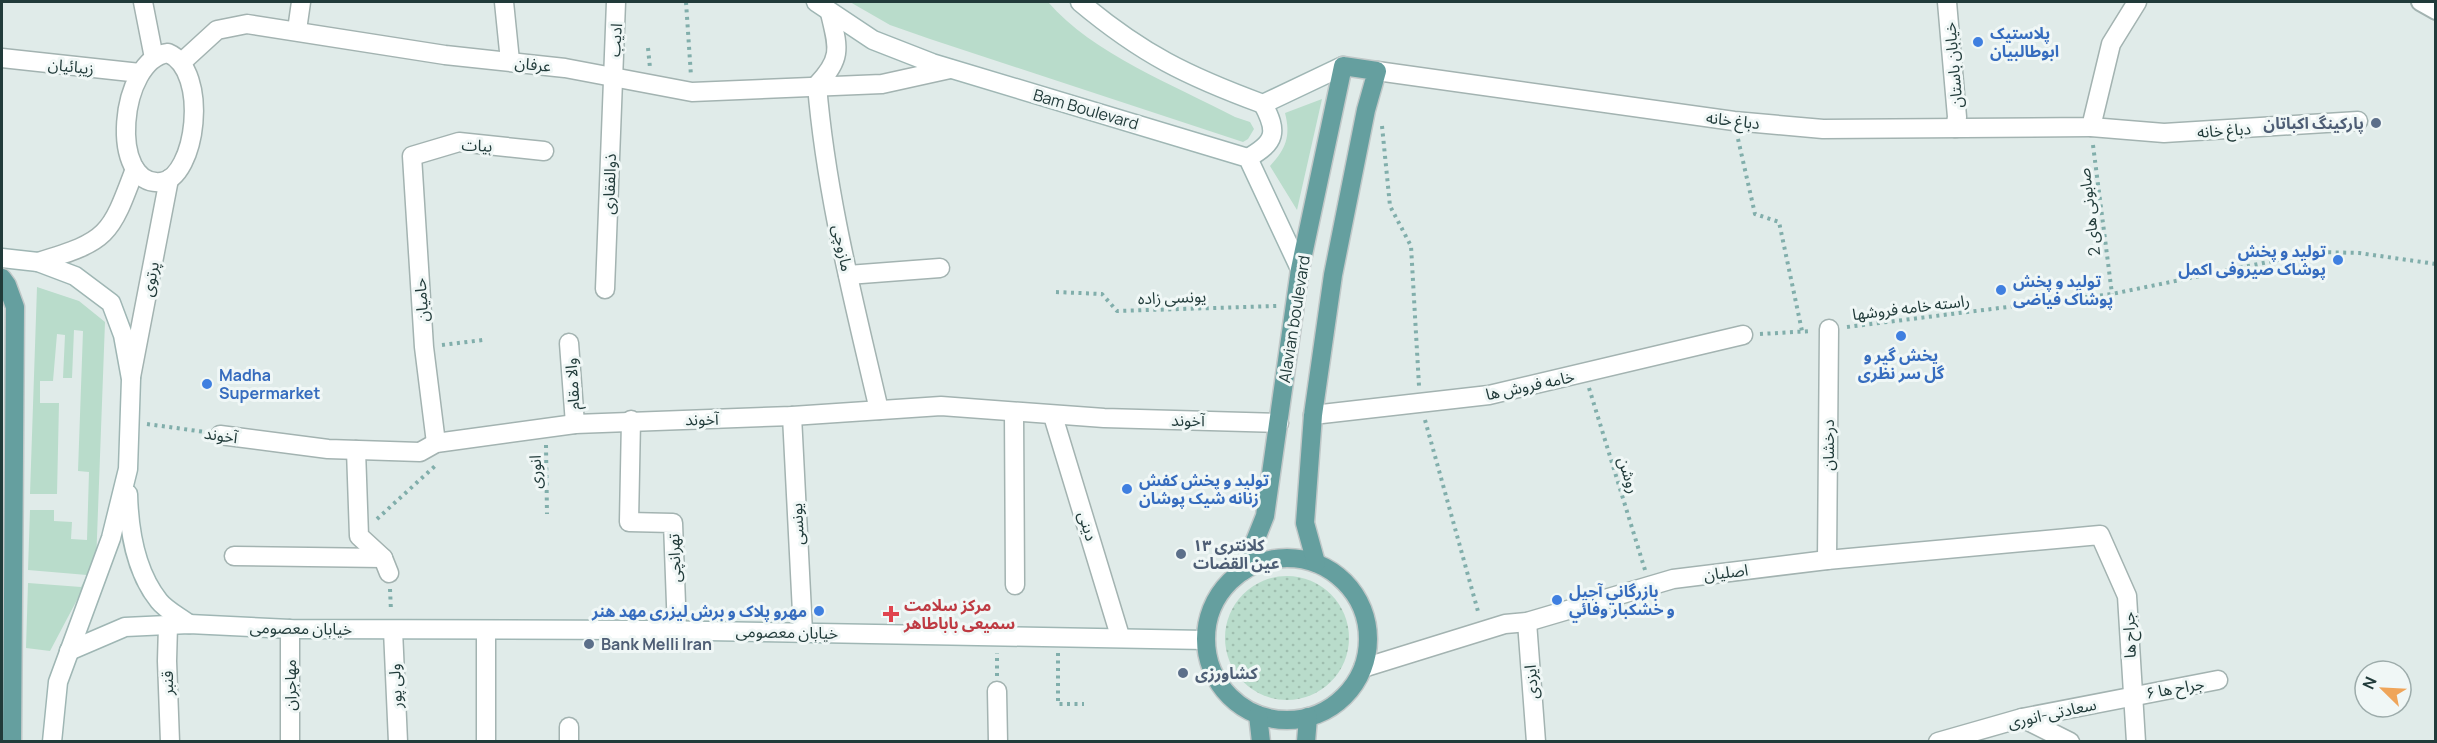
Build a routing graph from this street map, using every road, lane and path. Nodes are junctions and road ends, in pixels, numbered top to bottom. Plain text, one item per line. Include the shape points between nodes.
1 (143, 2) edge
2 (301, 2) edge
3 (504, 2) edge
4 (616, 2) edge
5 (686, 2) edge
6 (1080, 2) edge
7 (1947, 2) edge
8 (2137, 2) edge
9 (2420, 2) edge
10 (823, 7) edge
11 (2436, 11) edge
12 (297, 30) junction
13 (2, 58) edge
14 (154, 58) junction
15 (510, 61) junction
16 (182, 62) junction
17 (1344, 66) junction
18 (950, 69) junction
19 (1377, 71) junction
20 (140, 73) junction
21 (613, 78) junction
22 (817, 85) junction
23 (692, 92) junction
24 (1263, 104) junction
25 (1381, 116) dead end
26 (1734, 121) junction
27 (2358, 121) dead end
28 (2091, 127) junction
29 (1955, 128) junction
30 (544, 150) dead end
31 (412, 156) joint
32 (1248, 158) junction
33 (135, 169) junction
34 (169, 179) junction
35 (2, 258) edge
36 (38, 262) junction
37 (2436, 264) edge
38 (940, 268) dead end
39 (1300, 269) junction
40 (848, 275) junction
41 (2, 278) edge
42 (604, 289) dead end
43 (1056, 292) dead end
44 (2112, 294) junction
45 (1295, 306) junction
46 (1829, 329) junction
47 (1802, 331) junction
48 (1743, 335) joint
49 (483, 340) dead end
50 (569, 343) dead end
51 (424, 347) junction
52 (1584, 372) junction
53 (131, 379) junction
54 (1420, 403) junction
55 (879, 410) junction
56 (1014, 412) junction
57 (1313, 415) junction
58 (792, 416) junction
59 (1053, 416) junction
60 (632, 420) junction
61 (131, 422) junction
62 (1279, 423) junction
63 (575, 424) junction
64 (546, 429) junction
65 (220, 435) joint
66 (436, 443) junction
67 (356, 450) junction
68 (440, 462) dead end
69 (128, 469) junction
70 (547, 514) dead end
71 (2100, 535) joint
72 (359, 536) junction
73 (234, 556) dead end
74 (1827, 560) junction
75 (1317, 562) junction
76 (386, 566) junction
77 (1243, 571) junction
78 (1015, 585) dead end
79 (1650, 585) junction
80 (1527, 622) junction
81 (189, 624) junction
82 (168, 625) junction
83 (290, 629) junction
84 (393, 630) junction
85 (486, 630) junction
86 (1483, 630) junction
87 (677, 631) junction
88 (803, 632) junction
89 (998, 635) junction
90 (1120, 636) junction
91 (1058, 637) junction
92 (1205, 640) junction
93 (69, 651) junction
94 (1363, 668) junction
95 (2218, 680) dead end
96 (997, 692) joint
97 (2132, 696) junction
98 (1084, 704) dead end
99 (1258, 715) junction
100 (1308, 717) junction
101 (2022, 718) junction
102 (12, 741) edge
103 (52, 741) edge
104 (170, 741) edge
105 (290, 741) edge
106 (398, 741) edge
107 (486, 741) edge
108 (998, 741) edge
109 (1261, 741) edge
110 (1306, 741) edge
111 (1536, 741) edge
112 (1938, 741) edge
113 (2070, 741) edge
114 (2136, 741) edge

1 - 14 street
2 - 12 street
3 - 15 street
4 - 21 street, ادیب
5 - 23 path
6 - 24 street via 1153,57 1197,80
7 - 29 street, خیابان باستان
8 - 28 street via 2111,44
9 - 11 street
10 - 18 street, Bam Boulevard via 873,40
10 - 22 street via 839,48 831,71
12 - 15 street, عرفان via 445,56
12 - 16 street, عرفان via 247,24 217,30
13 - 20 street, زیبائیان
14 - 16 street via 168,53
14 - 20 street
15 - 21 street, عرفان
16 - 34 street, پرتوی via 191,79 195,108 188,150 181,167
17 - 19 main road
17 - 24 street
17 - 39 main road, Alavian boulevard
18 - 22 street, عرفان via 882,84
18 - 32 street, Bam Boulevard
19 - 26 street, دباغ خانه
19 - 57 main road, Alavian boulevard via 1333,275
20 - 33 street via 127,111 125,135
21 - 23 street, عرفان
21 - 42 street, ذوالفقاری
22 - 23 street, عرفان
22 - 40 street, مازوچی via 822,140
24 - 32 street via 1273,131 1264,148
25 - 54 path via 1390,206 1411,246
26 - 29 street, دباغ خانه via 1823,129
26 - 47 path via 1755,214 1779,222
27 - 28 street, دباغ خانه via 2164,134
28 - 29 street, دباغ خانه
28 - 44 path, صابونی های 2
30 - 31 street, بیات via 459,142
31 - 51 street, حامیان
32 - 39 street
33 - 34 street via 151,181
33 - 36 street via 116,219 100,237 81,249
34 - 53 street, پرتوی
35 - 36 street
36 - 53 street via 75,276 111,303 123,334
37 - 44 path, راسته خامه فروشها via 2359,253 2318,252
38 - 40 street
39 - 45 main road, Alavian boulevard
40 - 55 street, مازوچی
41 - 102 main road via 15,307
43 - 45 path, یونسی زاده via 1102,294 1117,311
44 - 46 path, راسته خامه فروشها
45 - 62 main road, Alavian boulevard
46 - 47 path, راسته خامه فروشها
46 - 74 street, درخشان
47 - 48 path, راسته خامه فروشها
48 - 52 street, خامه فروش ها
49 - 51 path
50 - 63 street, والا مقام
51 - 66 street, حامیان
52 - 54 street, خامه فروش ها via 1489,395
52 - 79 path, روشن
53 - 61 street
54 - 57 street, خامه فروش ها
54 - 86 path
55 - 56 street, آخوند via 940,406
55 - 58 street, آخوند
56 - 59 street, آخوند
56 - 78 street
57 - 75 main road, Alavian boulevard via 1305,523
58 - 60 street, آخوند
58 - 88 street, یونسی
59 - 62 street, آخوند
59 - 90 street, دینی
60 - 63 street, آخوند
60 - 87 street, تهرانچی via 629,522 673,523
61 - 65 path, آخوند
61 - 69 street
62 - 77 main road, Alavian boulevard via 1265,516
63 - 64 street, آخوند
64 - 66 street, آخوند
64 - 70 path, انوری
65 - 67 street, آخوند
66 - 67 street, آخوند via 420,452
67 - 72 street
68 - 72 path
69 - 81 street via 129,518 138,563 160,602
69 - 93 street via 111,538
71 - 74 street, اصلیان
71 - 97 street, جراح ها via 2127,596
72 - 76 street
73 - 76 street
74 - 79 street, اصلیان
75 - 77 main road via 1292,557 1275,559
75 - 94 main road via 1338,575 1356,594 1366,617 1368,643
76 - 84 path
77 - 92 main road via 1224,588 1212,610
79 - 80 street, اصلیان
80 - 86 street, اصلیان
80 - 111 street, ایزدی
81 - 82 street, خیابان معصومی
81 - 83 street, خیابان معصومی
82 - 93 street, خیابان معصومی via 125,627
82 - 104 street, قنبر
83 - 84 street, خیابان معصومی
83 - 105 street, مهاجران
84 - 85 street, خیابان معصومی
84 - 106 street, ولی پور
85 - 87 street, خیابان معصومی
85 - 107 street
86 - 94 street, اصلیان
87 - 88 street, خیابان معصومی
88 - 89 street, خیابان معصومی
89 - 91 street, خیابان معصومی
89 - 96 path
90 - 91 street, خیابان معصومی
90 - 92 street, خیابان معصومی
91 - 98 path via 1058,704
92 - 99 main road via 1219,684 1236,702
93 - 103 street via 58,681
94 - 100 main road via 1332,707
95 - 97 street, جراح ها ۶
96 - 108 street
97 - 101 street, سعادتی-انوری
97 - 114 street, جراح ها
99 - 100 main road via 1283,720
99 - 109 main road
100 - 110 main road
101 - 112 street, سعادتی-انوری
101 - 113 street

